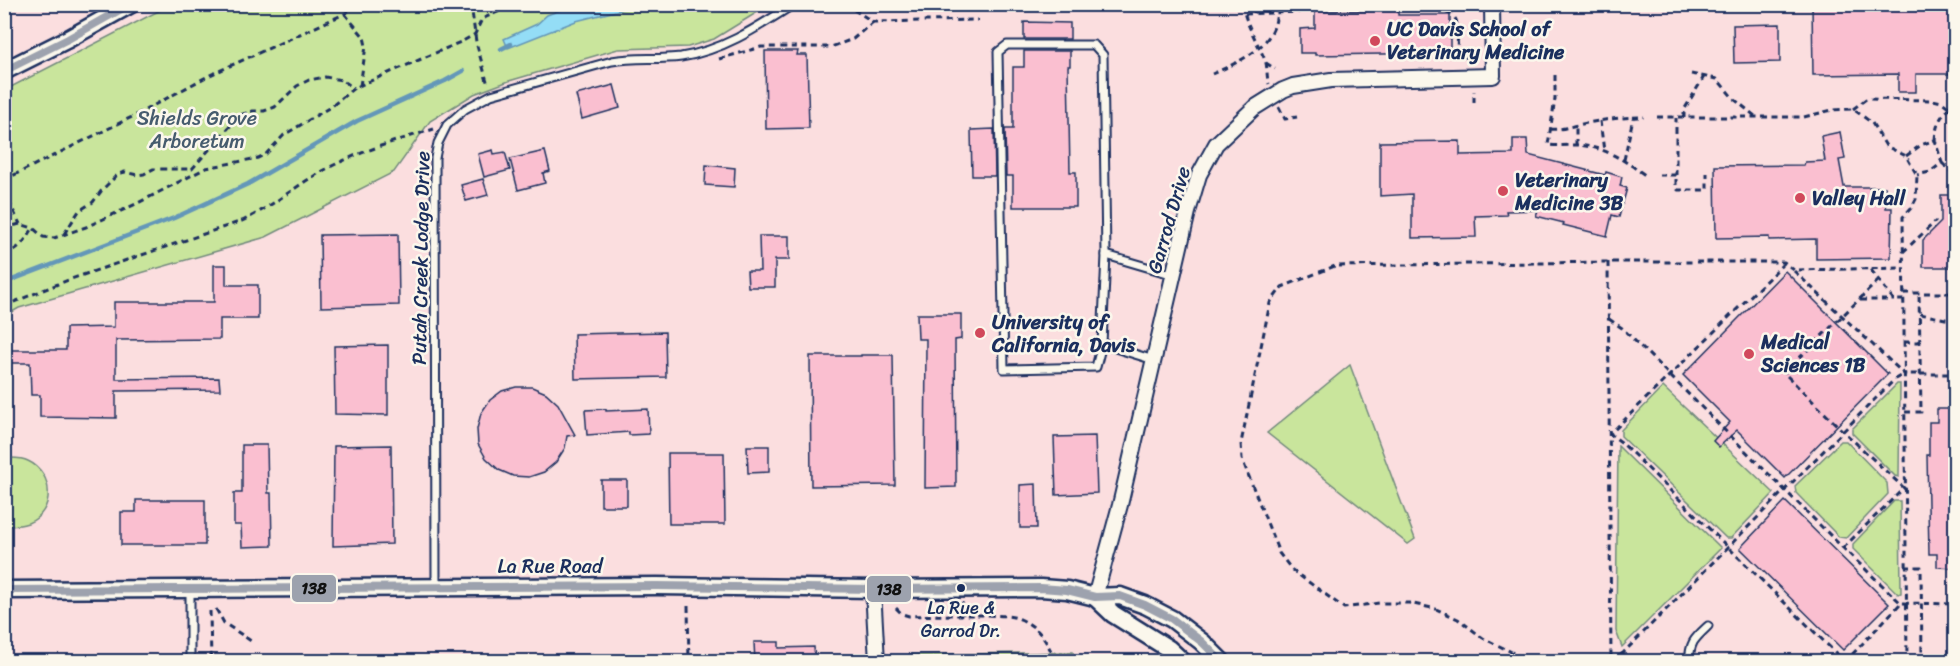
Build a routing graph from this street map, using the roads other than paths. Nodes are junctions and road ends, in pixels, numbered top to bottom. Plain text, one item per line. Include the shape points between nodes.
1 (131, 4) edge
2 (794, 4) edge
3 (1492, 4) edge
4 (4, 71) edge
5 (1106, 255) junction
6 (1173, 275) junction
7 (1102, 344) junction
8 (1154, 360) junction
9 (436, 588) junction
10 (190, 589) junction
11 (873, 589) junction
12 (4, 590) edge
13 (1095, 597) junction
14 (1708, 626) dead end
15 (190, 662) edge
16 (877, 662) edge
17 (1183, 662) edge
18 (1222, 662) edge
19 (1689, 662) edge

1 - 4 street
2 - 9 lane, Putah Creek Lodge Drive via 750,33 698,54 612,61 491,95 447,125 435,158
3 - 6 street, Garrod Drive via 1493,76 1331,80 1293,86 1254,108 1216,144 1199,175
5 - 6 lane
5 - 7 lane
5 - 7 lane via 1103,55 1094,45 1007,45 998,52 1004,369 1096,367
6 - 8 street, Garrod Drive
7 - 8 lane
8 - 13 street, Garrod Drive
9 - 10 street, La Rue Road
9 - 11 street, La Rue Road
10 - 12 street, La Rue Road
10 - 15 lane
11 - 13 street, La Rue Road via 1041,588
11 - 16 street
13 - 17 street, La Rue Road
13 - 18 street, La Rue Road via 1120,596 1145,605 1172,619
14 - 19 lane via 1695,637

